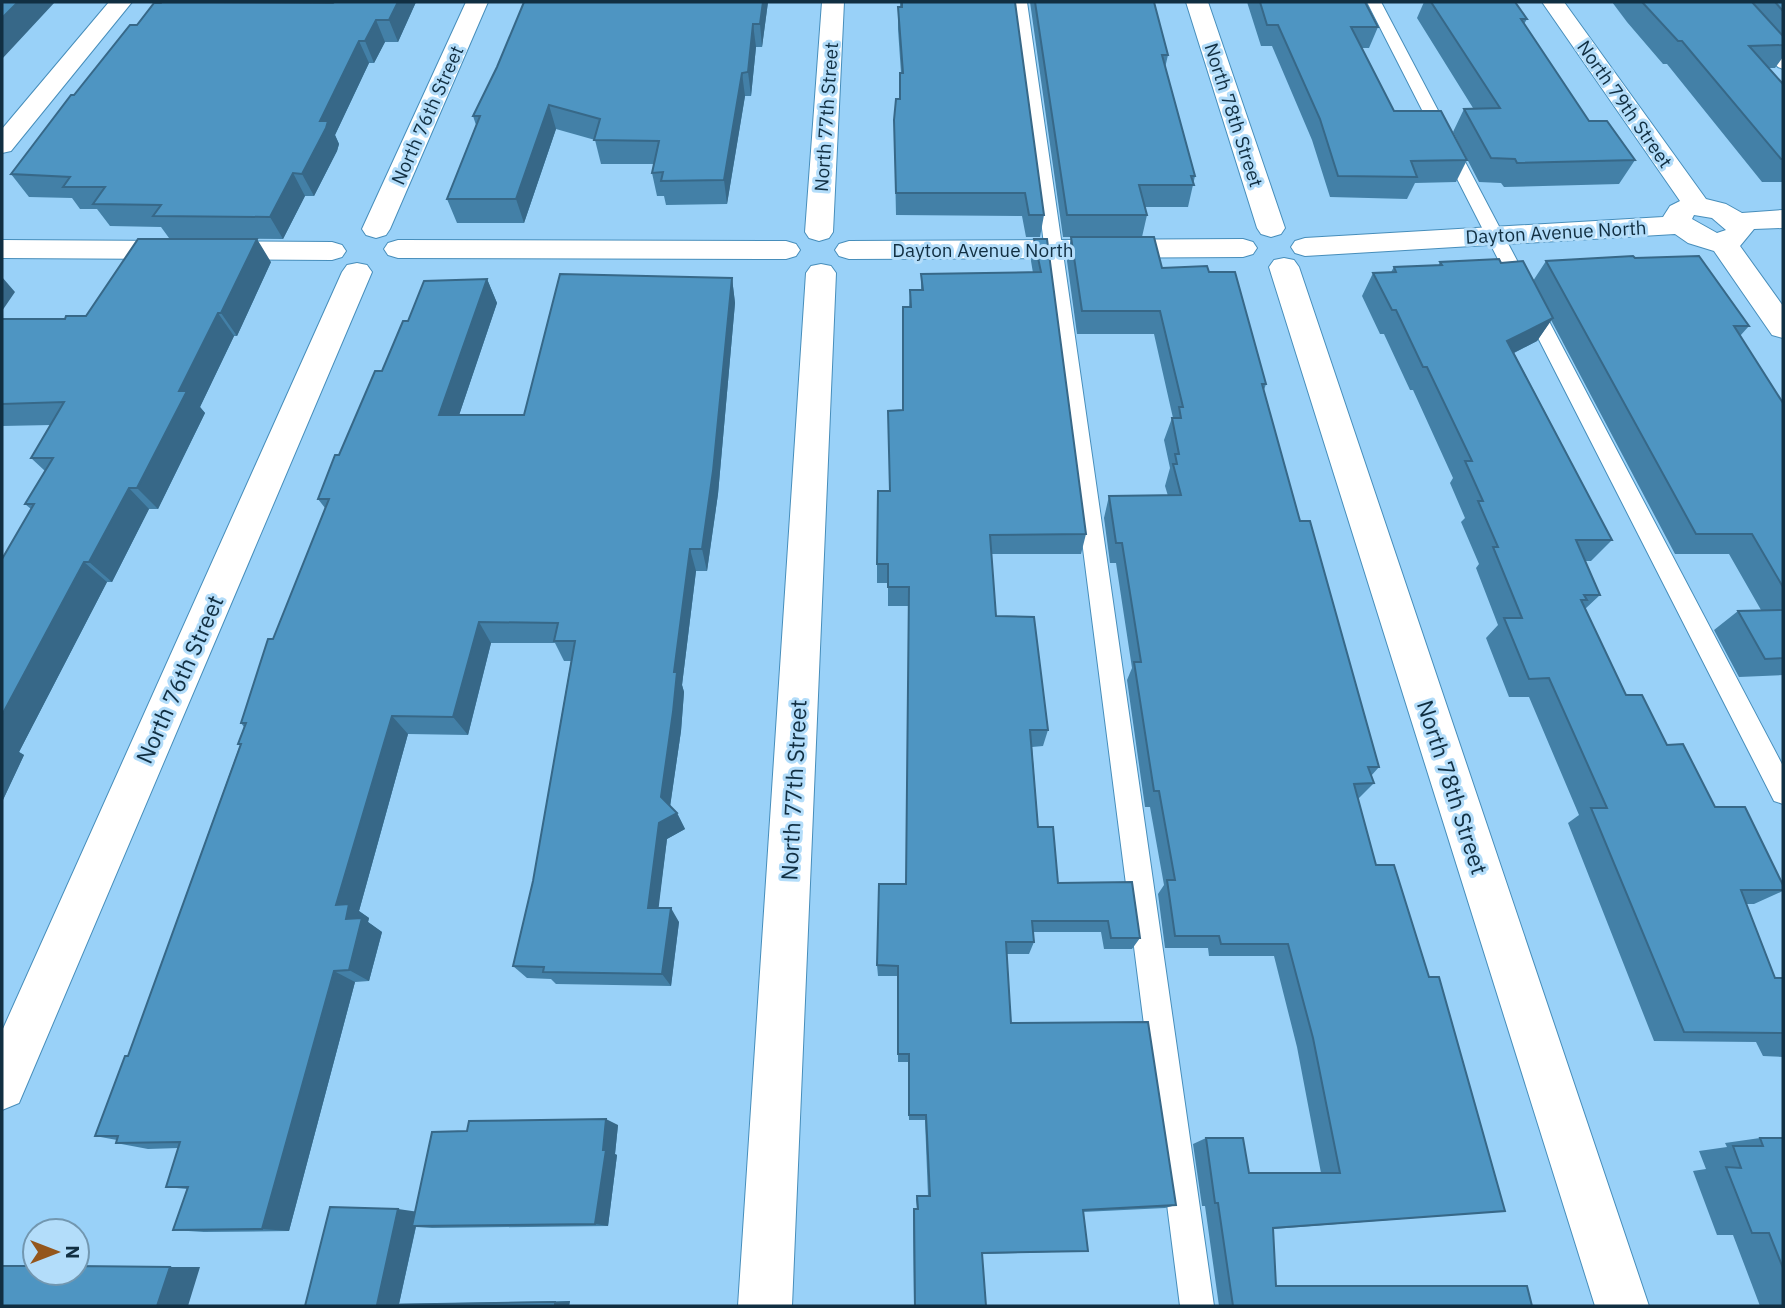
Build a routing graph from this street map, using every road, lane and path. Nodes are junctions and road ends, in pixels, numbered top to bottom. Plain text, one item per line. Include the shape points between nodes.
1 (121, 2) edge
2 (477, 2) edge
3 (833, 2) edge
4 (1020, 2) edge
5 (1197, 2) edge
6 (1374, 2) edge
7 (1553, 2) edge
8 (1727, 2) edge
9 (1783, 64) edge
10 (2, 145) edge
11 (1689, 215) junction
12 (1783, 219) edge
13 (1271, 228) junction
14 (376, 229) junction
15 (1729, 231) junction
16 (819, 232) junction
17 (1493, 235) junction
18 (1243, 248) junction
19 (2, 249) edge
20 (398, 249) junction
21 (786, 250) junction
22 (1055, 250) junction
23 (1294, 257) junction
24 (345, 262) junction
25 (835, 262) junction
26 (1783, 328) edge
27 (1783, 792) edge
28 (2, 1086) edge
29 (765, 1306) edge
30 (1197, 1306) edge
31 (1622, 1306) edge

1 - 10 street
2 - 14 street, North 76th Street
3 - 16 street, North 77th Street
4 - 22 lane
5 - 13 street, North 78th Street
6 - 17 lane
7 - 11 street, North 79th Street
8 - 9 lane
11 - 15 street via 1693,234
11 - 17 street, Dayton Avenue North
12 - 15 street
13 - 18 street via 1248,233
13 - 23 street via 1289,232
14 - 20 street via 393,234
14 - 24 street via 344,238
15 - 26 street
16 - 21 street via 799,236
16 - 25 street via 845,241
17 - 23 street, Dayton Avenue North
17 - 27 lane
18 - 22 street, Dayton Avenue North
18 - 23 street, Dayton Avenue North via 1261,264
19 - 24 street
20 - 21 street
20 - 24 street via 382,265
21 - 25 street via 786,260 799,270
22 - 25 street, Dayton Avenue North
22 - 30 lane
23 - 31 street, North 78th Street
24 - 28 street, North 76th Street
25 - 29 street, North 77th Street

